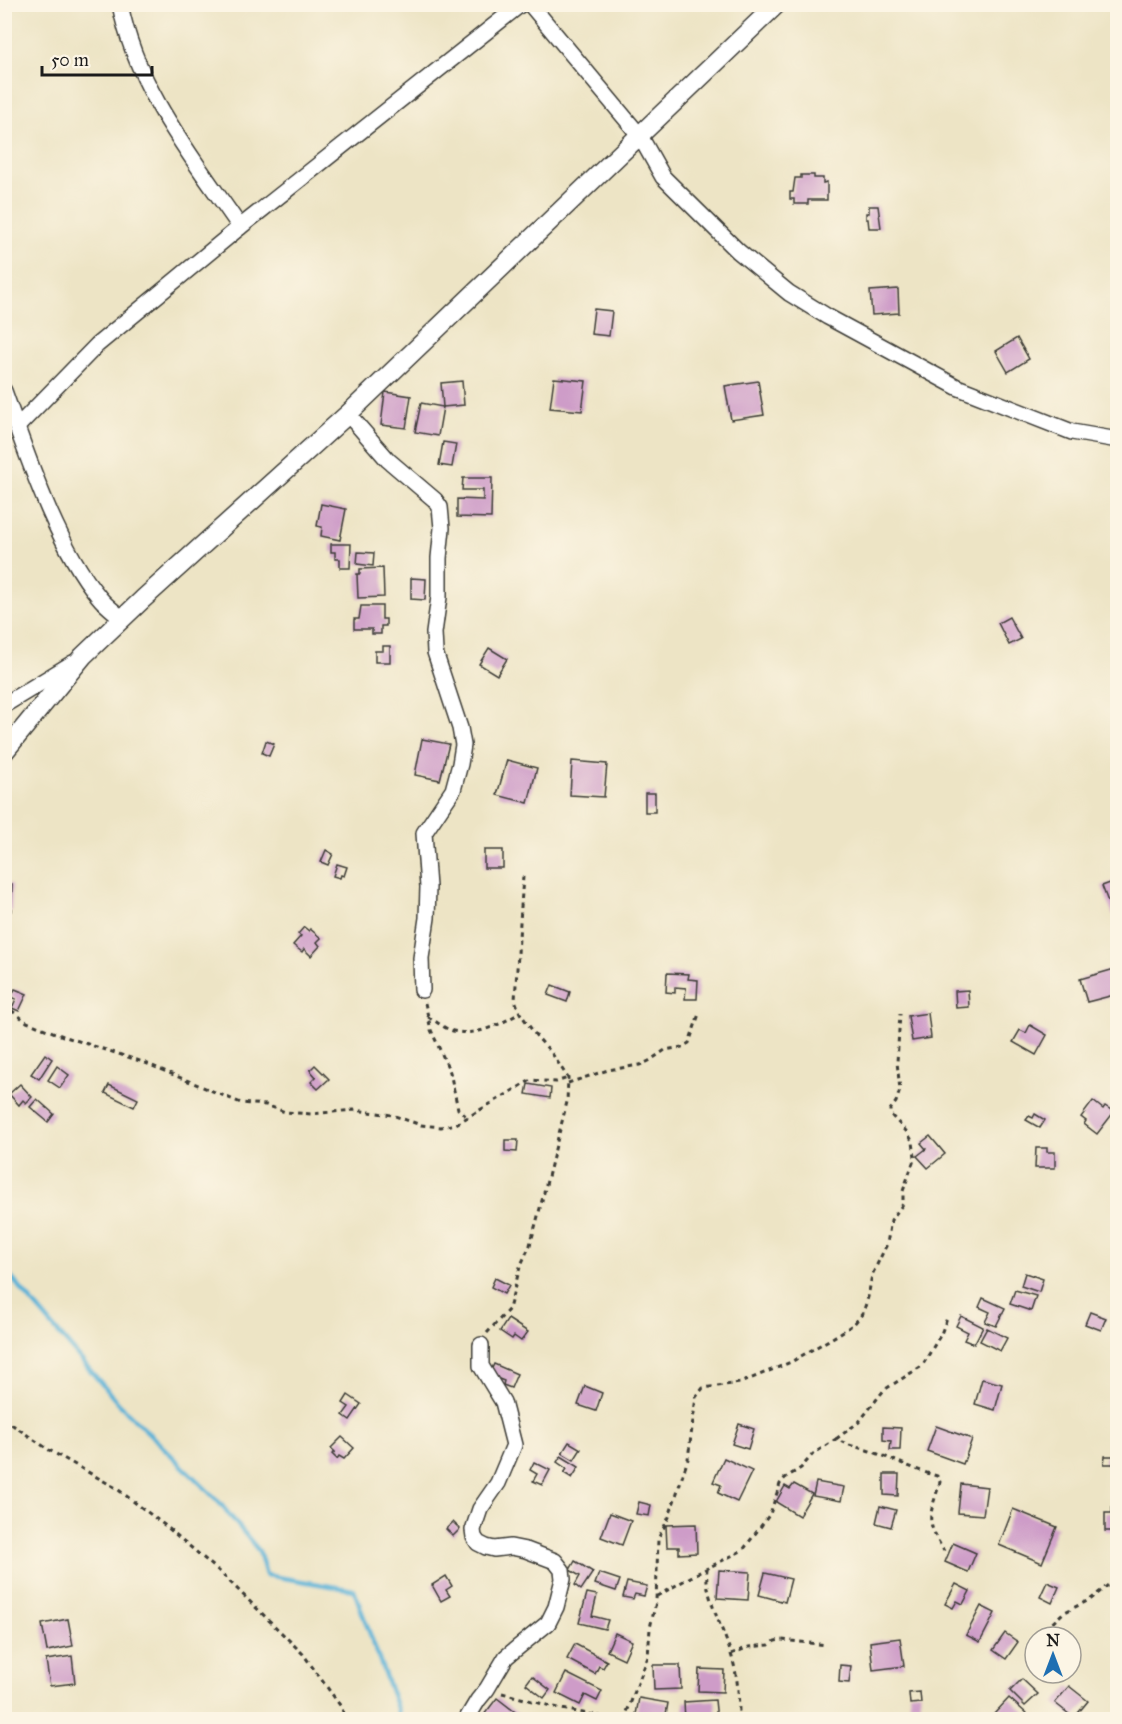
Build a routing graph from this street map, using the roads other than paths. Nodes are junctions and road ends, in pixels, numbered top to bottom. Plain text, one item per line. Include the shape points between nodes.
1 (120, 4) edge
2 (521, 4) edge
3 (530, 4) edge
4 (777, 4) edge
5 (640, 136) junction
6 (240, 227) junction
7 (4, 391) edge
8 (348, 414) junction
9 (17, 427) junction
10 (1118, 440) edge
11 (123, 619) junction
12 (83, 656) junction
13 (4, 705) edge
14 (4, 752) edge
15 (422, 990) road end
16 (481, 1345) road end
17 (466, 1719) edge

1 - 6 street via 124,26 157,104
2 - 6 street
3 - 5 street
4 - 5 street
5 - 8 street
5 - 10 street via 663,177 738,251 789,293 957,387 1072,432
6 - 9 street via 97,345
7 - 9 street
8 - 11 street
8 - 15 street via 388,460 435,500 442,516 435,652 463,744 453,790 424,833 428,886
9 - 11 street via 57,527 87,581
11 - 12 street
12 - 13 street
12 - 14 street
16 - 17 street via 481,1366 502,1402 514,1445 498,1483 480,1509 474,1537 486,1547 526,1550 555,1562 563,1579 548,1623 506,1657

